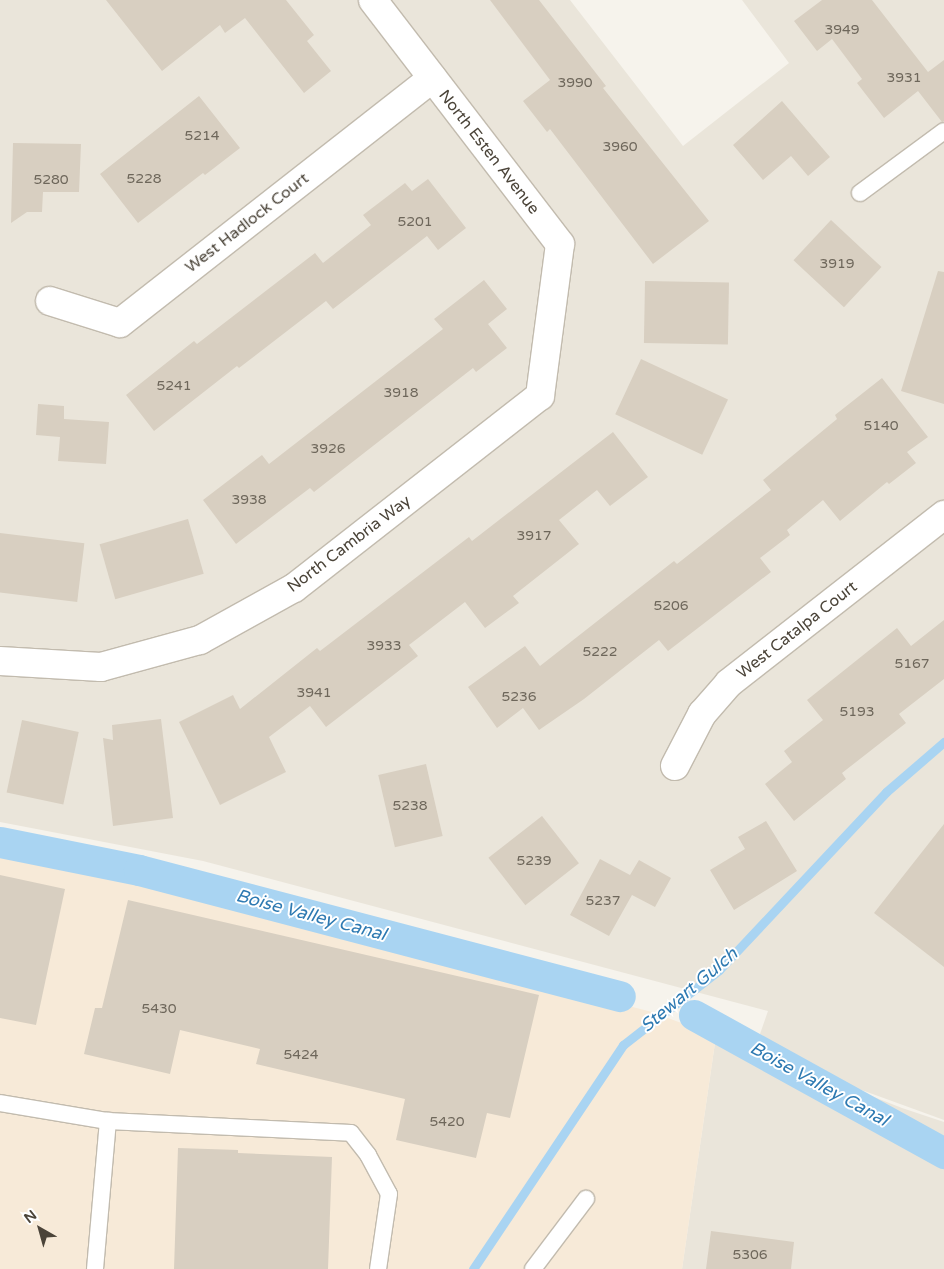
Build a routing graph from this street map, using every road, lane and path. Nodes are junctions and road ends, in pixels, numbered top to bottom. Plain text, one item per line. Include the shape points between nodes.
1 (373, 0) edge
2 (433, 78) junction
3 (944, 131) edge
4 (860, 193) dead end
5 (50, 301) dead end
6 (550, 318) joint
7 (944, 515) edge
8 (0, 661) edge
9 (675, 766) dead end
10 (0, 1103) edge
11 (108, 1121) junction
12 (586, 1199) dead end
13 (95, 1269) edge
14 (378, 1269) edge
15 (533, 1269) edge

1 - 2 street, North Esten Avenue
2 - 5 street, West Hadlock Court via 120,323
2 - 6 street, North Esten Avenue via 560,244
3 - 4 lane
6 - 8 street, North Cambria Way via 540,396 294,588 200,640 102,667
7 - 9 street, West Catalpa Court via 729,683 702,714
10 - 11 lane
11 - 13 lane
11 - 14 lane via 351,1133 368,1155 389,1194
12 - 15 lane

